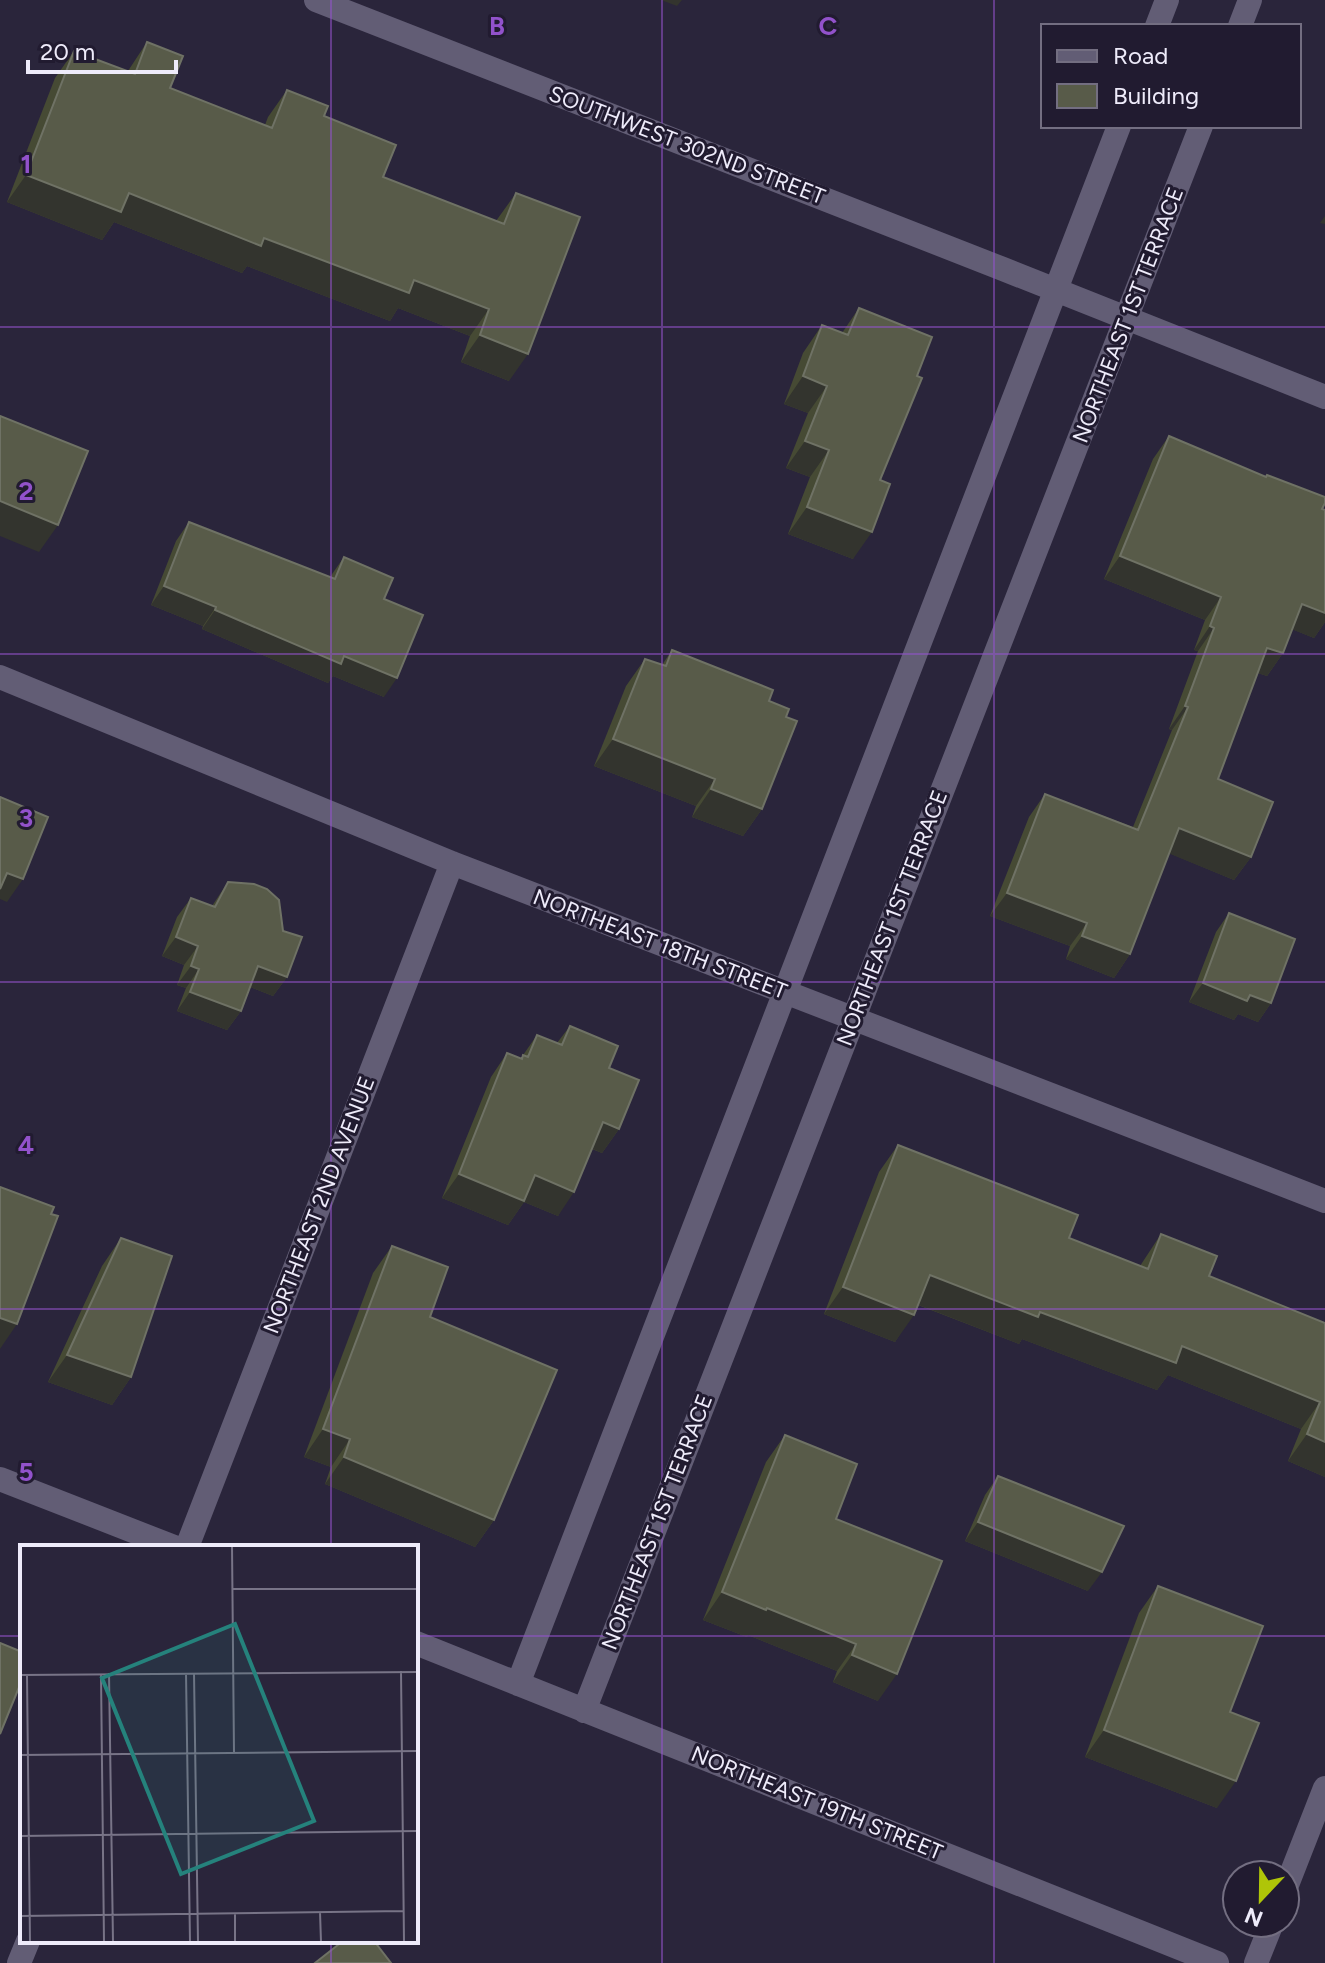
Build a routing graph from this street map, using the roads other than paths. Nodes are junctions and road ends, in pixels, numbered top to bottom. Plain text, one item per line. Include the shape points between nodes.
1 (316, 0) edge
2 (1167, 0) edge
3 (1250, 0) edge
4 (1158, 24) edge
5 (1241, 24) edge
6 (1118, 128) edge
7 (1200, 128) edge
8 (1057, 291) junction
9 (1127, 318) junction
10 (1325, 397) edge
11 (0, 677) edge
12 (452, 863) junction
13 (786, 993) junction
14 (852, 1019) junction
15 (1325, 1201) edge
16 (0, 1479) edge
17 (169, 1545) edge
18 (188, 1545) edge
19 (418, 1644) edge
20 (518, 1684) junction
21 (584, 1711) junction
22 (1325, 1788) edge
23 (1297, 1859) edge
24 (1266, 1939) edge
25 (27, 1943) edge
26 (19, 1963) edge
27 (1217, 1963) edge
28 (1256, 1963) edge

1 - 8 street, SOUTHWEST 302ND STREET
2 - 4 street
3 - 5 street
6 - 8 street
7 - 9 street, NORTHEAST 1ST TERRACE
8 - 9 street, SOUTHWEST 302ND STREET
8 - 13 street
9 - 10 street, SOUTHWEST 302ND STREET
9 - 14 street, NORTHEAST 1ST TERRACE
11 - 12 street, NORTHEAST 18TH STREET
12 - 13 street, NORTHEAST 18TH STREET
12 - 18 street, NORTHEAST 2ND AVENUE
13 - 14 street, NORTHEAST 18TH STREET
13 - 20 street
14 - 15 street, NORTHEAST 18TH STREET
14 - 21 street, NORTHEAST 1ST TERRACE
16 - 17 street
19 - 20 street, NORTHEAST 19TH STREET
20 - 21 street, NORTHEAST 19TH STREET
21 - 27 street, NORTHEAST 19TH STREET
22 - 23 street
24 - 28 street
25 - 26 street

